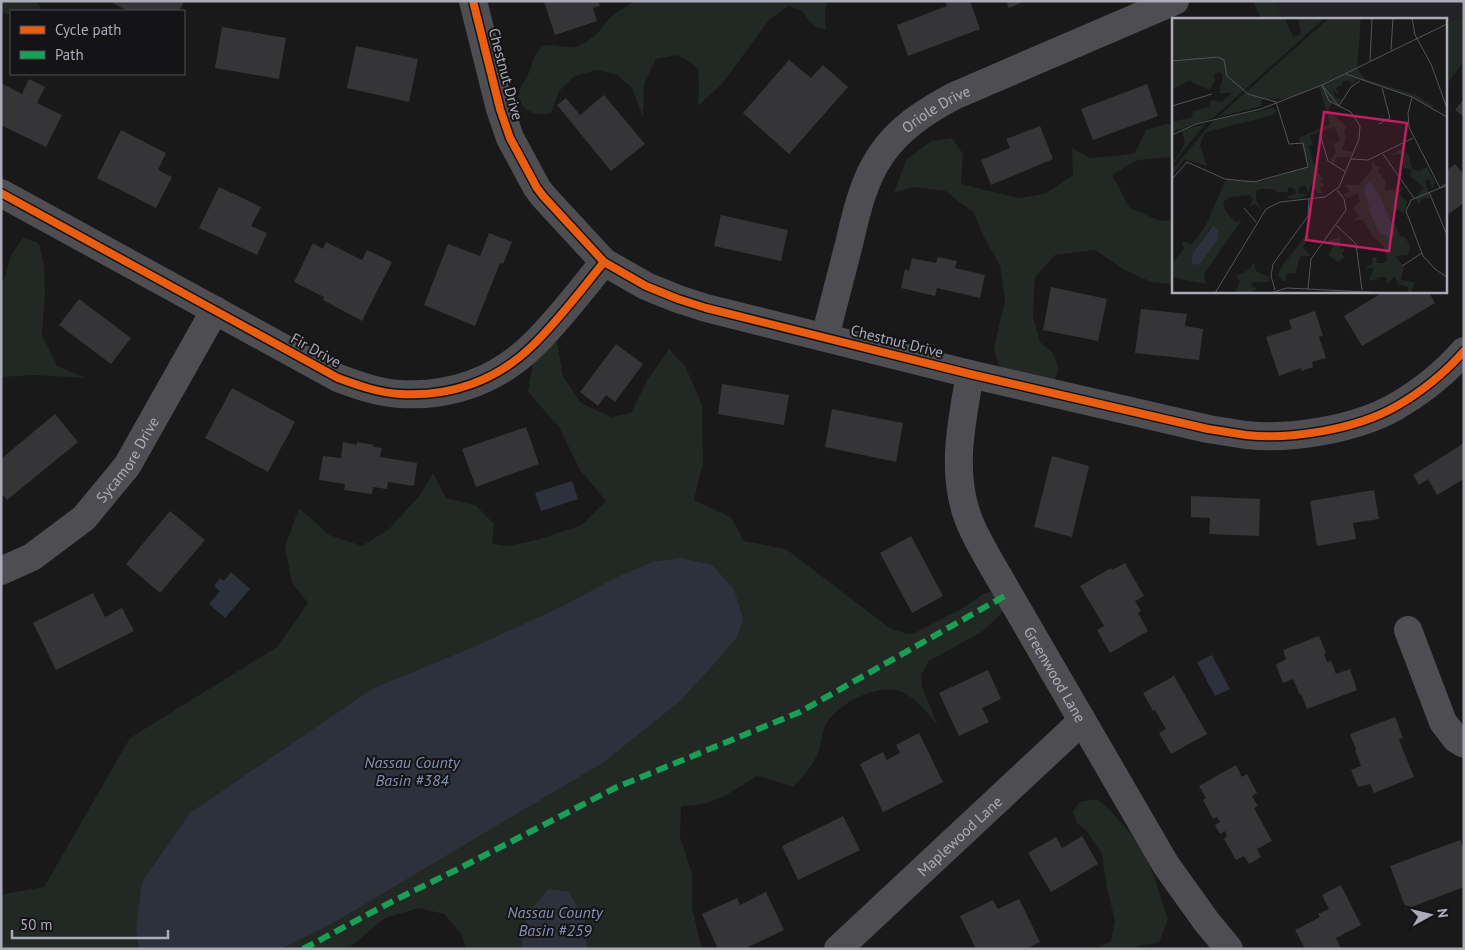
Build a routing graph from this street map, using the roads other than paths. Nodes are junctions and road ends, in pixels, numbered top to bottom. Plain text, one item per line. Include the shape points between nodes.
1 (473, 1) edge
2 (1175, 1) edge
3 (1, 193) edge
4 (604, 262) junction
5 (215, 310) junction
6 (825, 337) junction
7 (1464, 351) edge
8 (970, 374) junction
9 (1, 571) edge
10 (1408, 630) dead end
11 (1082, 721) junction
12 (1464, 744) edge
13 (838, 949) edge
14 (1229, 949) edge

1 - 4 street, Chestnut Drive via 510,138 537,188
2 - 6 street, Oriole Drive via 954,96 930,109 894,138 880,156 859,204
3 - 5 street, Fir Drive
4 - 5 street, Fir Drive via 532,347 512,363 478,382 450,391 398,394 358,385 338,378
4 - 6 street, Chestnut Drive via 646,286 678,299
5 - 9 street, Sycamore Drive via 127,466 84,518 32,557
6 - 8 street, Chestnut Drive
7 - 8 street, Chestnut Drive via 1441,375 1394,407 1338,427 1279,436 1208,429
8 - 11 street, Greenwood Lane via 959,453 959,477 967,516
10 - 12 street via 1443,722
11 - 13 street, Maplewood Lane
11 - 14 street, Greenwood Lane via 1166,865

